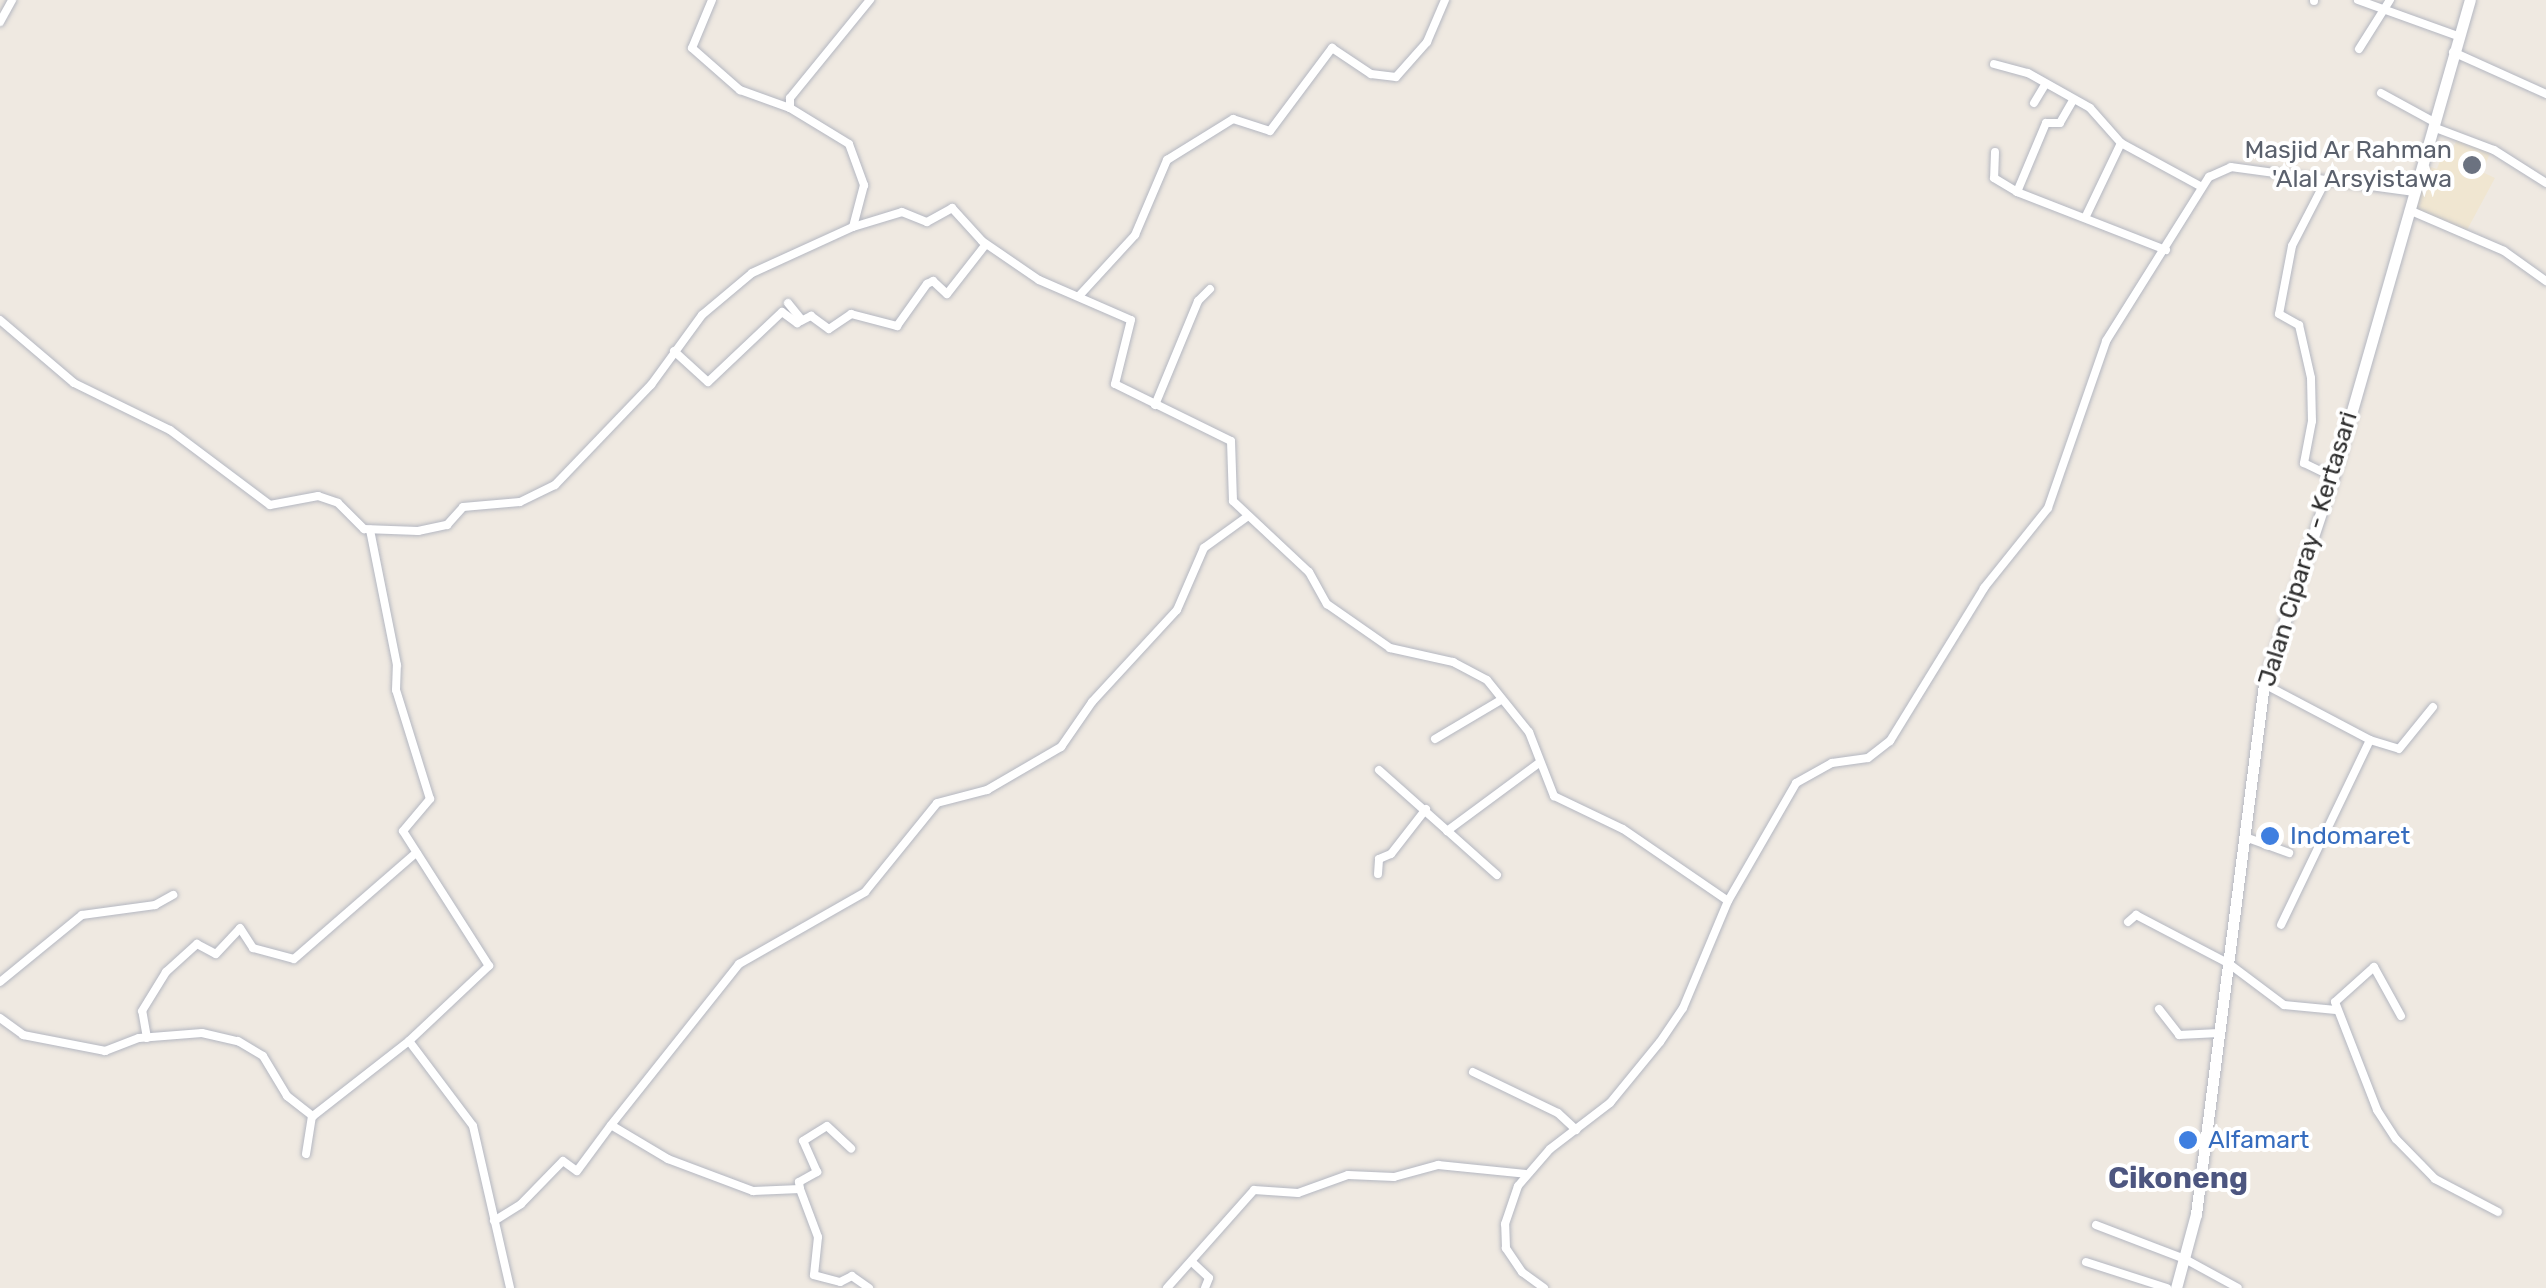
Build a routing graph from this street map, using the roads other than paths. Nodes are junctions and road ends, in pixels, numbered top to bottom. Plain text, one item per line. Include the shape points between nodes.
1 (12, 0) edge
2 (712, 0) edge
3 (870, 0) edge
4 (1445, 0) edge
5 (2358, 0) edge
6 (2390, 0) edge
7 (2470, 0) edge
8 (2382, 12) junction
9 (0, 22) edge
10 (2458, 36) junction
11 (2360, 50) dead end
12 (2453, 52) junction
13 (1994, 64) dead end
14 (2045, 85) junction
15 (2382, 93) dead end
16 (2546, 94) edge
17 (2072, 102) junction
18 (2034, 103) dead end
19 (790, 108) junction
20 (2434, 124) junction
21 (2122, 143) junction
22 (1995, 152) dead end
23 (2326, 180) junction
24 (2546, 183) edge
25 (2202, 186) junction
26 (2018, 192) junction
27 (2414, 192) junction
28 (2408, 210) junction
29 (2086, 216) junction
30 (852, 227) junction
31 (986, 244) junction
32 (2166, 250) junction
33 (2546, 282) edge
34 (1210, 288) dead end
35 (1078, 296) junction
36 (788, 303) dead end
37 (0, 320) edge
38 (802, 320) junction
39 (674, 351) junction
40 (1155, 404) junction
41 (2333, 477) junction
42 (1248, 516) junction
43 (370, 530) junction
44 (2264, 684) junction
45 (1502, 700) junction
46 (2434, 708) dead end
47 (1435, 739) dead end
48 (2370, 740) junction
49 (1539, 763) junction
50 (1379, 770) dead end
51 (1426, 810) junction
52 (1446, 831) junction
53 (2245, 837) junction
54 (2289, 852) dead end
55 (416, 853) junction
56 (1378, 874) dead end
57 (1497, 875) dead end
58 (173, 895) dead end
59 (1728, 901) junction
60 (2128, 922) dead end
61 (2281, 925) dead end
62 (2228, 963) junction
63 (0, 982) edge
64 (2159, 1009) dead end
65 (2336, 1010) junction
66 (2402, 1016) dead end
67 (0, 1018) edge
68 (2219, 1033) junction
69 (147, 1038) junction
70 (410, 1041) junction
71 (1473, 1072) dead end
72 (312, 1115) junction
73 (611, 1125) junction
74 (1576, 1130) junction
75 (851, 1148) dead end
76 (306, 1154) dead end
77 (1526, 1174) junction
78 (800, 1189) junction
79 (2498, 1212) dead end
80 (494, 1221) junction
81 (2096, 1225) dead end
82 (2185, 1258) junction
83 (1192, 1262) junction
84 (2086, 1262) dead end
85 (510, 1288) edge
86 (869, 1288) edge
87 (1167, 1288) edge
88 (1206, 1288) edge
89 (1544, 1288) edge
90 (2167, 1288) edge
91 (2176, 1288) edge
92 (2238, 1288) edge

1 - 9 street
2 - 19 street via 694,51 756,100
3 - 19 street via 790,98
4 - 35 street via 1427,42 1396,77 1372,74 1332,48 1272,129 1260,132 1233,119 1168,160 1135,235
5 - 8 street
6 - 8 street
7 - 10 main road, Jalan Ciparay - Kertasari
8 - 10 street
8 - 11 street
10 - 12 main road, Jalan Ciparay - Kertasari
12 - 16 street
12 - 20 main road, Jalan Ciparay - Kertasari
13 - 14 street
14 - 17 street
14 - 18 street
15 - 20 street
17 - 21 street via 2109,121 2107,129
17 - 26 street via 2060,124 2046,123
19 - 30 street via 854,150 864,185
20 - 24 street
20 - 27 main road, Jalan Ciparay - Kertasari
21 - 25 street
21 - 29 street
22 - 26 street via 1994,178
23 - 25 street via 2232,167
23 - 27 street
23 - 41 street via 2292,246 2279,316 2299,325 2312,382 2304,463
25 - 32 street
26 - 29 street
27 - 28 main road, Jalan Ciparay - Kertasari
28 - 33 street via 2504,251
28 - 41 main road, Jalan Ciparay - Kertasari
29 - 32 street
30 - 31 street via 902,212 926,222 952,208
30 - 39 street via 752,273 702,315
31 - 35 street
31 - 38 street via 947,294 934,280 927,284 898,326 851,314 831,329 810,316
32 - 59 street via 2106,342 2063,476 2041,519 1984,588 1890,741 1868,758 1832,762 1803,777
34 - 40 street via 1198,301
35 - 40 street via 1131,320 1115,384
36 - 38 street
37 - 43 street via 74,384 170,430 260,500 275,506 307,496 330,499
38 - 39 street via 779,313 708,382
39 - 43 street via 555,485 520,502 463,507 441,527
40 - 42 street via 1231,441 1228,489
41 - 44 main road, Jalan Ciparay - Kertasari
42 - 45 street via 1309,572 1338,613 1390,648 1468,669
42 - 73 street via 1204,548 1177,610 1092,702 1061,747 988,790 937,803 865,892 739,964
43 - 55 street via 396,690 430,799 428,810 404,825
44 - 48 street
44 - 53 main road, Jalan Ciparay - Kertasari
45 - 47 street
45 - 49 street via 1529,732
46 - 48 street via 2399,749
48 - 61 street
49 - 52 street
49 - 59 street via 1554,796 1623,828
50 - 51 street
51 - 52 street
51 - 56 street via 1391,854 1378,859
52 - 57 street
53 - 54 street
53 - 62 main road, Jalan Ciparay - Kertasari
55 - 69 street via 294,959 254,948 240,928 216,954 197,944 166,972 142,1011
55 - 70 street via 489,966
58 - 63 street via 155,905 82,915
59 - 74 street via 1683,1008 1628,1085
60 - 62 street via 2136,915
62 - 65 street via 2284,1005
62 - 68 main road, Jalan Ciparay - Kertasari
64 - 68 street via 2179,1035
65 - 66 street via 2336,1000 2374,967
65 - 79 street via 2396,1139 2435,1179
67 - 69 street via 23,1035 105,1052
68 - 82 main road, Jalan Ciparay - Kertasari
69 - 72 street via 202,1033 250,1046 287,1096
70 - 72 street
70 - 80 street via 472,1126
71 - 74 street via 1558,1113
72 - 76 street
73 - 78 street via 668,1159 753,1191
73 - 80 street via 577,1170 563,1162 522,1204
74 - 77 street
75 - 78 street via 827,1126 803,1140 816,1172 799,1182
77 - 83 street via 1438,1165 1394,1177 1348,1176 1298,1193 1254,1190
77 - 89 street via 1505,1224 1506,1248
78 - 86 street via 818,1237 814,1275 840,1282 852,1276
80 - 85 street
81 - 82 street
82 - 91 main road, Jalan Ciparay - Kertasari
82 - 92 street
83 - 87 street
83 - 88 street via 1209,1278
84 - 90 street

